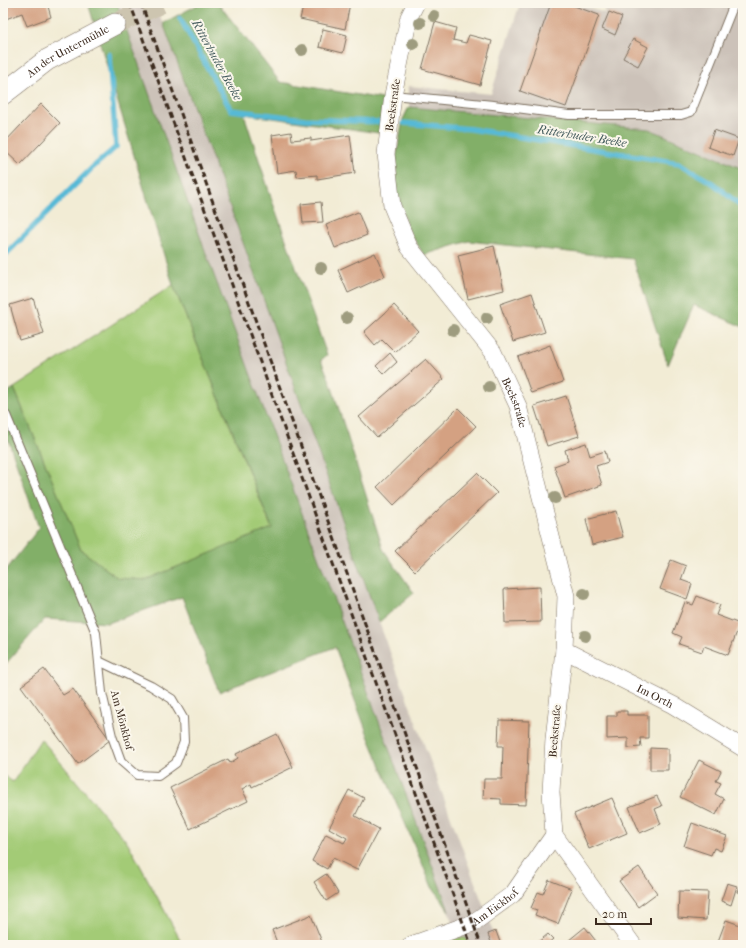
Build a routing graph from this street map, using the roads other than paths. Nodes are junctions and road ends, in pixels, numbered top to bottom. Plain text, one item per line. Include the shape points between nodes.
1 (416, 3) edge
2 (732, 9) dead end
3 (115, 24) tunnel mouth
4 (3, 94) edge
5 (393, 95) junction
6 (3, 414) edge
7 (564, 650) junction
8 (99, 661) junction
9 (743, 748) edge
10 (554, 835) junction
11 (411, 945) edge
12 (633, 945) edge

1 - 5 street, Beekstraße via 409,17
2 - 5 lane via 690,112 681,115 569,115
3 - 4 street, An der Untermühle via 47,60
5 - 7 street, Beekstraße via 386,154 392,206 409,248 493,352 518,406 566,596
6 - 8 lane, Am Mönkhof via 6,415 96,633
7 - 9 street, Im Orth via 673,705
7 - 10 street, Beekstraße via 551,792
8 - 8 lane, Am Mönkhof via 172,699 183,718 184,742 176,763 158,776 138,775 122,761 112,736 102,693
10 - 11 street, Am Eickhof via 513,894 473,923
10 - 12 street

